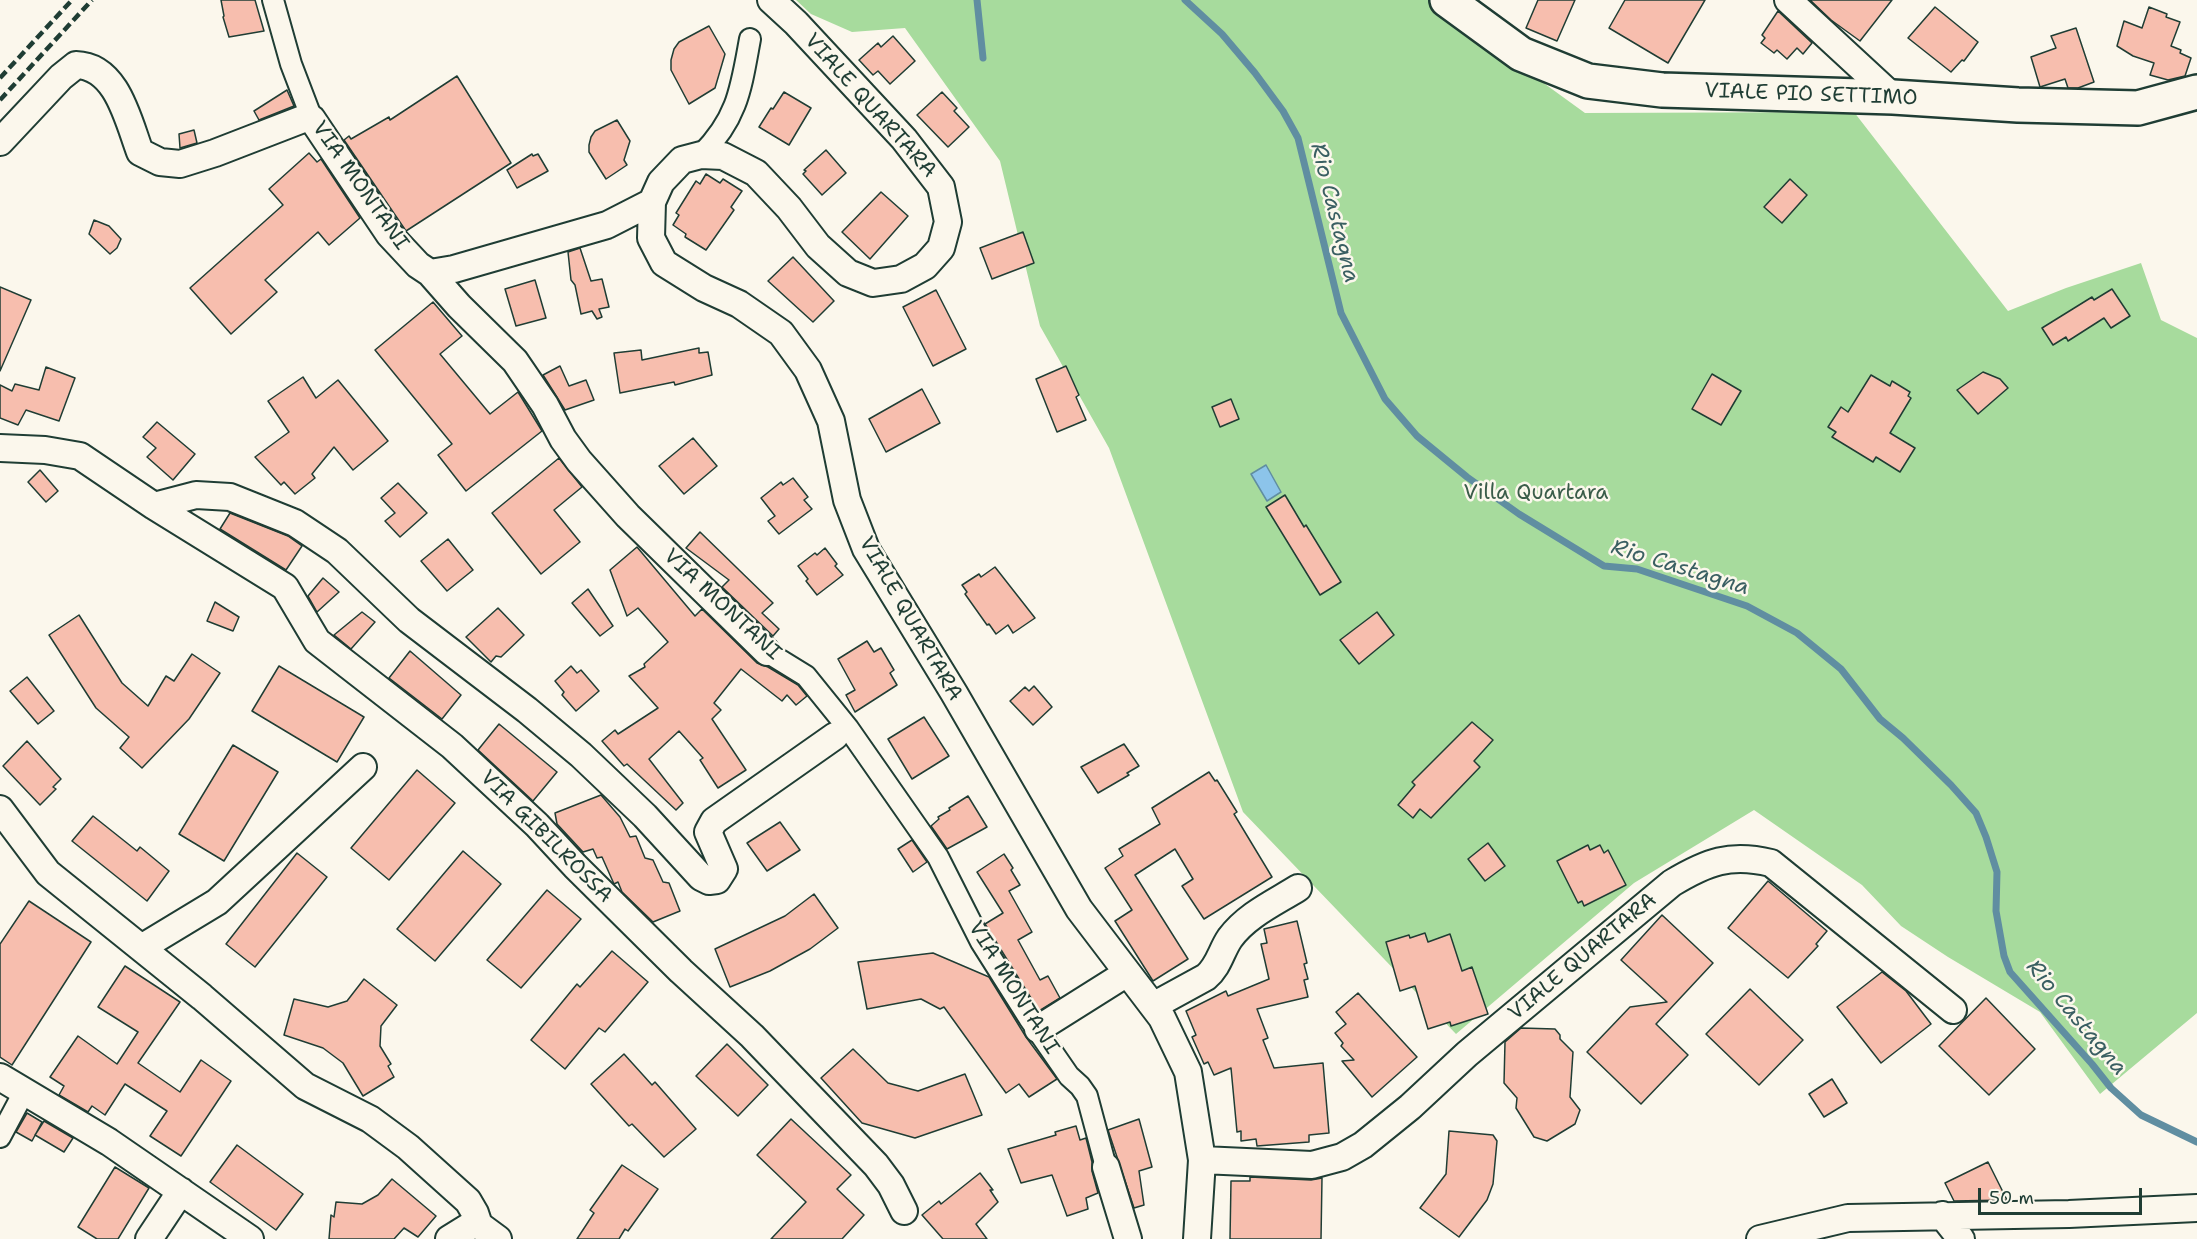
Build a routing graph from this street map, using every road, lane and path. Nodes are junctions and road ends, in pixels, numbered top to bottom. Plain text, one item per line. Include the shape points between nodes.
1 (273, 0) edge
2 (771, 0) edge
3 (1447, 0) edge
4 (1788, 0) edge
5 (750, 39) dead end
6 (2197, 92) edge
7 (1893, 97) junction
8 (312, 119) junction
9 (0, 142) edge
10 (701, 155) junction
11 (652, 202) junction
12 (430, 273) junction
13 (0, 448) edge
14 (154, 506) junction
15 (767, 652) joint
16 (835, 736) dead end
17 (363, 767) dead end
18 (0, 809) edge
19 (1298, 888) dead end
20 (141, 948) junction
21 (1126, 973) junction
22 (1153, 1006) junction
23 (1953, 1010) dead end
24 (1038, 1029) junction
25 (0, 1077) edge
26 (24, 1092) junction
27 (0, 1137) edge
28 (1202, 1160) junction
29 (1106, 1167) joint
30 (181, 1191) junction
31 (2197, 1208) edge
32 (904, 1211) dead end
33 (1942, 1215) junction
34 (488, 1232) edge
35 (149, 1239) edge
36 (249, 1239) edge
37 (449, 1239) edge
38 (1128, 1239) edge
39 (1197, 1239) edge
40 (1760, 1239) edge
41 (1961, 1239) edge

1 - 8 street, VIA MONTANI
2 - 10 street, VIALE QUARTARA via 904,139 941,187 948,222 941,248 925,266 901,279 873,283 848,273 818,246 756,173 723,156
3 - 7 street, VIALE PIO SETTIMO via 1521,54 1588,81 1662,90
4 - 7 street
5 - 10 street via 738,98 724,127
6 - 7 street, VIALE PIO SETTIMO via 2138,108
8 - 9 street via 180,164 160,162 140,152 107,78 89,66 76,65
8 - 12 street, VIA MONTANI via 389,234
10 - 11 street, VIALE QUARTARA via 682,160 661,182
11 - 12 street via 606,225 575,235
11 - 21 street, VIALE QUARTARA via 651,238 664,262 704,288 739,304 780,333 808,370 831,420 847,500 866,549 1079,909
12 - 15 street, VIA MONTANI via 515,361 563,439 627,516
13 - 14 street, VIA GIBILROSSA via 80,456
14 - 16 street via 196,495 230,497 295,523 337,551 409,620 581,755 645,816 701,878 709,881 717,880 724,869 708,832 714,821
14 - 32 street, VIA GIBILROSSA via 285,588 317,641 453,746 752,1036 867,1156 891,1185
15 - 24 street, VIA MONTANI via 806,676 855,738 938,857 981,942
17 - 20 street via 217,902
18 - 20 street via 48,873
19 - 22 street via 1245,921 1206,977
20 - 34 street via 305,1086 370,1119 408,1147 468,1201
21 - 22 street, VIALE QUARTARA
21 - 24 street
22 - 28 street, VIALE QUARTARA via 1188,1072
23 - 28 street, VIALE QUARTARA via 1771,863 1733,858 1697,868 1672,883 1467,1054 1388,1126 1342,1157 1312,1165
24 - 29 street, VIA MONTANI via 1087,1096
25 - 26 street
26 - 27 street
26 - 30 street
28 - 39 street, VIALE QUARTARA
29 - 38 street, VIA MONTANI
30 - 35 street
30 - 36 street
31 - 33 street
33 - 40 street via 1848,1218
33 - 41 street
34 - 37 street via 470,1226

